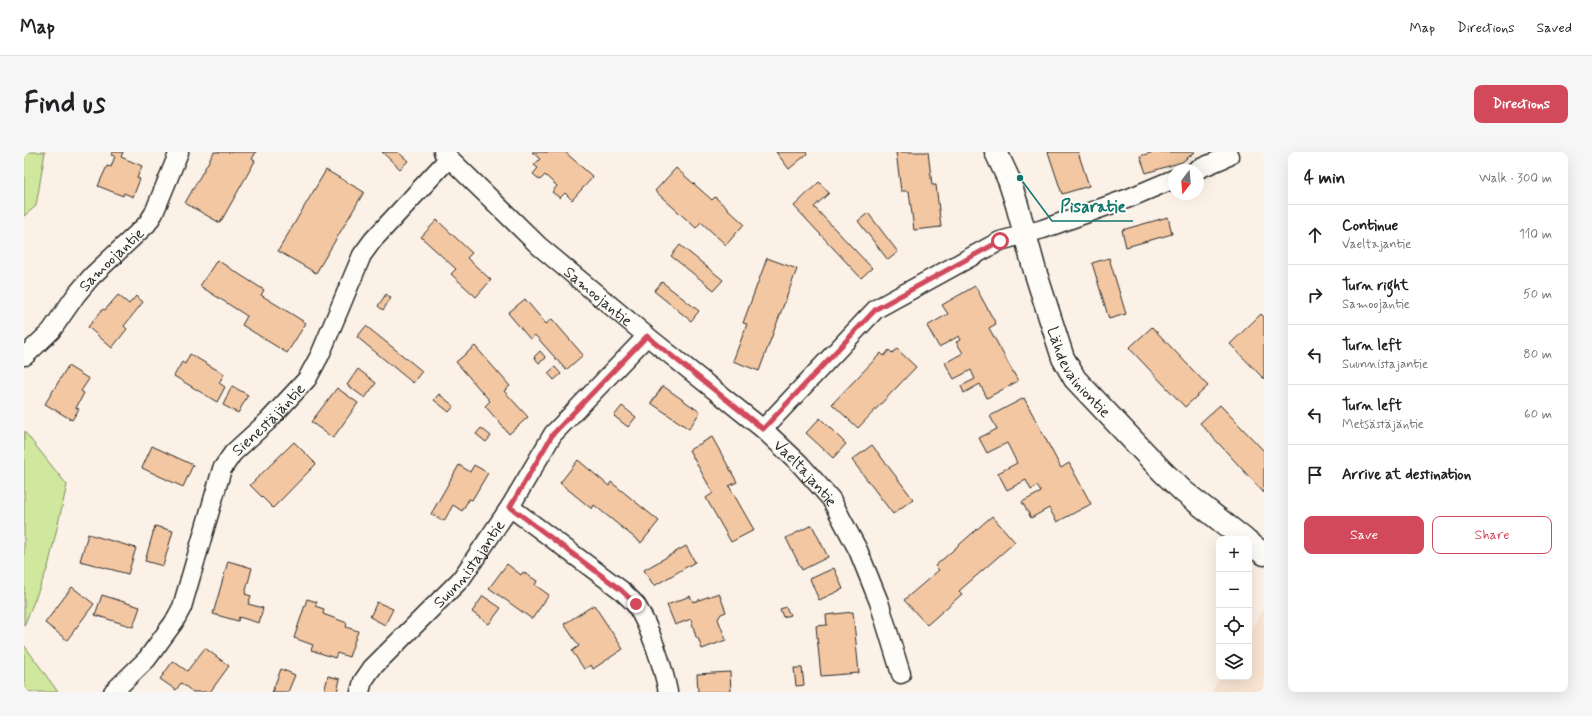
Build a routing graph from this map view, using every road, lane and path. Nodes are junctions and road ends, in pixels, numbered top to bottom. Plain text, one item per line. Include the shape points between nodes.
1 (179, 152) edge
2 (996, 152) edge
3 (446, 155) edge
4 (1229, 156) dead end
5 (1204, 167) edge
6 (1168, 182) edge
7 (1025, 233) junction
8 (647, 336) junction
9 (25, 356) dead end
10 (763, 429) junction
11 (510, 507) junction
12 (1240, 536) edge
13 (1252, 545) edge
14 (1264, 554) edge
15 (900, 674) dead end
16 (113, 692) edge
17 (360, 692) edge
18 (668, 692) edge

1 - 9 street, Samoojantie via 147,224 92,276 51,331
2 - 7 street, Lähdevainiontie via 1009,180
3 - 8 street, Samoojantie via 539,246
3 - 16 street, Sienestäjäntie via 362,255 320,355 307,379 233,453 222,469 182,607 147,659
4 - 5 street
6 - 7 street, Vaeltajantie via 1129,198
7 - 10 street, Vaeltajantie via 1000,241 876,309
7 - 12 street, Lähdevainiontie via 1052,326 1063,358 1075,380 1184,492
8 - 10 street, Samoojantie
8 - 11 street, Suunnistajantie via 553,434
10 - 15 street, Vaeltajantie via 799,463 831,499 846,524 879,602
11 - 17 street, Suunnistajantie via 462,579 372,668 363,681
11 - 18 street via 636,604 664,670
13 - 14 street

